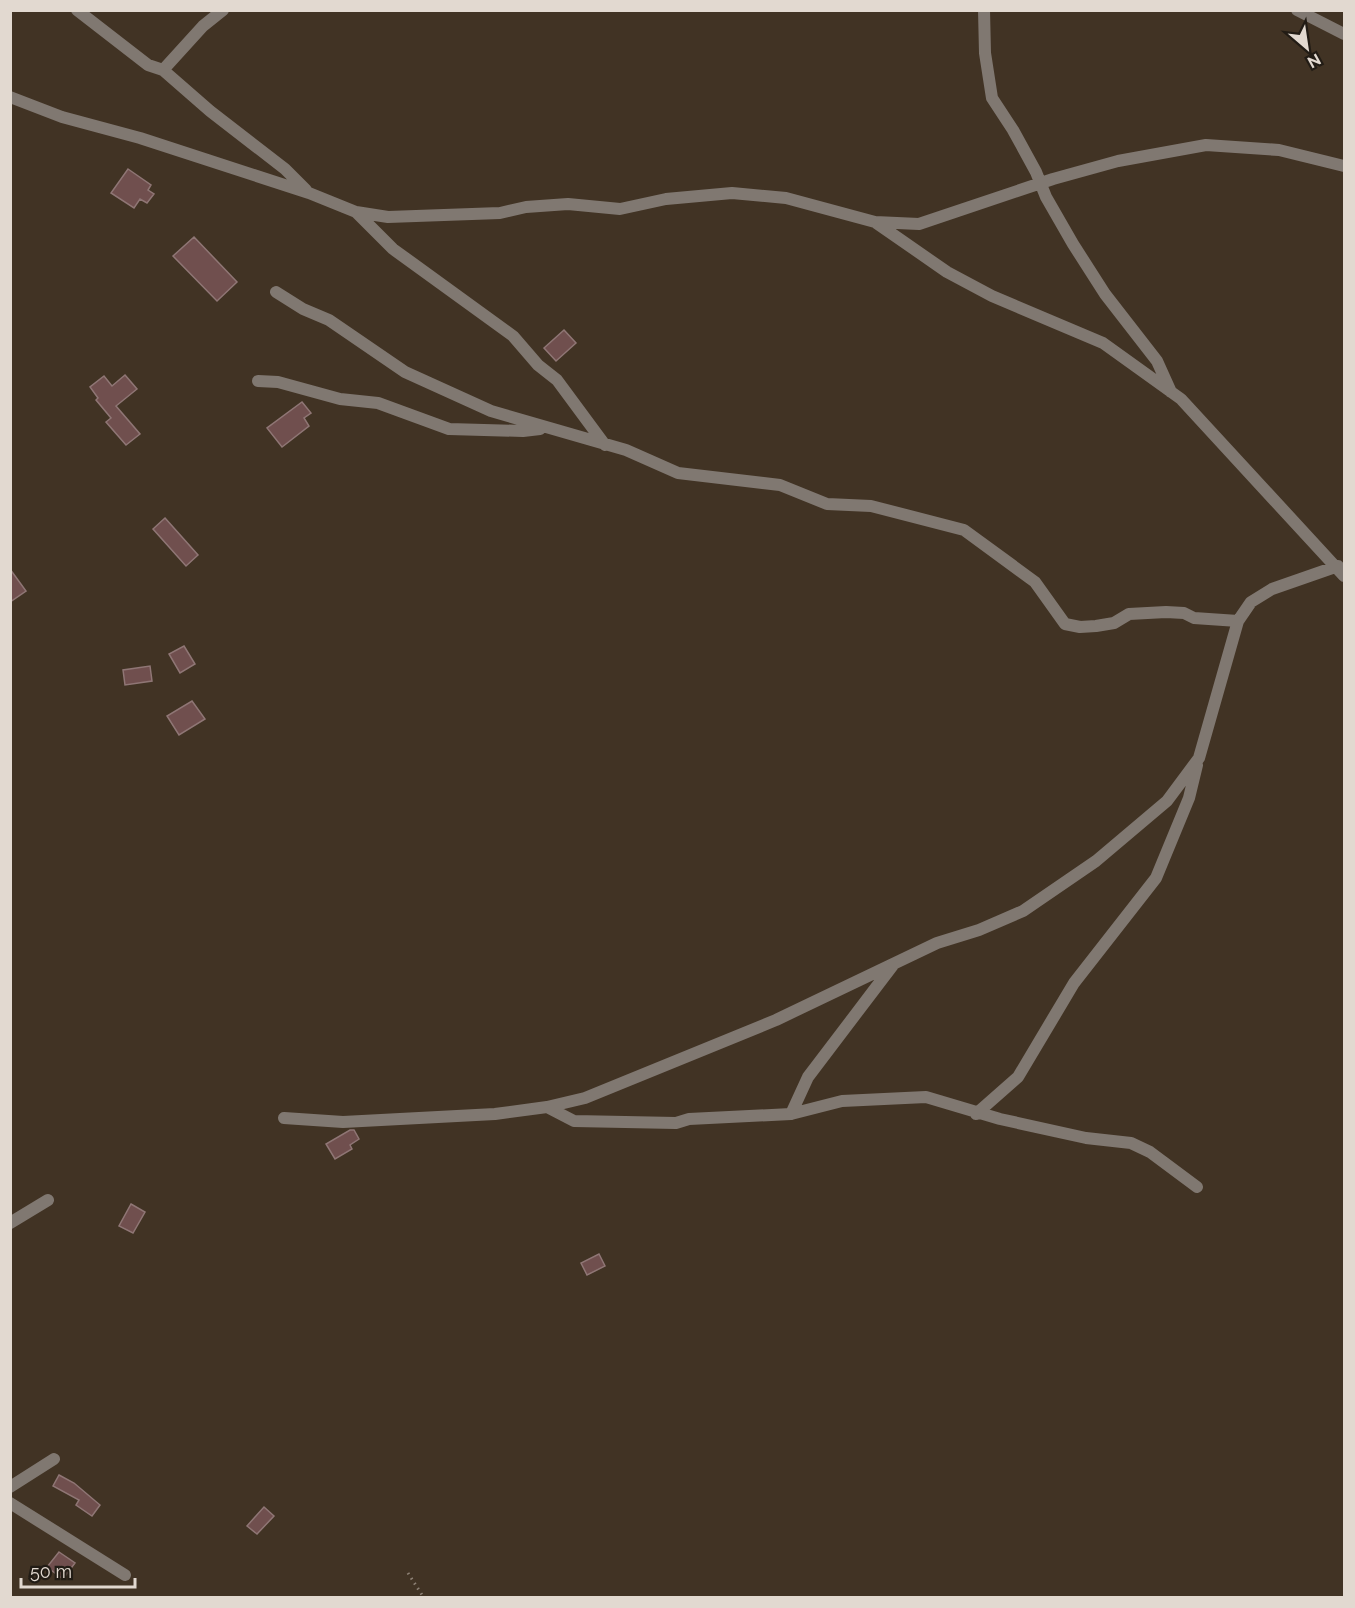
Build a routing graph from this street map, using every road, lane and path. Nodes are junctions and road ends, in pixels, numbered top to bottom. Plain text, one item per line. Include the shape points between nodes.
1 (77, 10) edge
2 (223, 10) edge
3 (984, 10) edge
4 (1297, 10) edge
5 (1343, 31) edge
6 (163, 70) junction
7 (10, 98) edge
8 (1344, 166) edge
9 (1041, 183) junction
10 (309, 193) junction
11 (356, 212) junction
12 (875, 222) junction
13 (276, 292) dead end
14 (258, 381) dead end
15 (1171, 393) junction
16 (546, 428) junction
17 (606, 446) junction
18 (1341, 571) edge
19 (1238, 621) junction
20 (1199, 758) junction
21 (896, 962) junction
22 (547, 1107) junction
23 (791, 1114) junction
24 (976, 1114) junction
25 (284, 1118) dead end
26 (1197, 1187) dead end
27 (48, 1200) dead end
28 (10, 1223) edge
29 (54, 1459) dead end
30 (10, 1487) edge
31 (10, 1503) edge
32 (408, 1573) dead end
33 (125, 1575) dead end
34 (424, 1598) edge

1 - 6 street via 148,65
2 - 6 street
3 - 9 street via 992,98
4 - 5 street
6 - 10 street
7 - 10 street
8 - 9 street via 1279,150 1206,145 1118,161
9 - 12 street via 919,224
9 - 15 street via 1105,294 1157,361
10 - 11 street
11 - 12 street via 388,217 441,216 568,204 620,209 666,199 732,193 786,198
11 - 17 street via 393,249 513,336 557,380
12 - 15 street via 947,272 1102,343
13 - 16 street via 329,320 413,376 467,402
14 - 16 street via 378,403 448,429
15 - 18 street
16 - 17 street
17 - 19 street via 626,450 678,473 780,485 827,504 871,506 964,530 1035,582 1065,624 1096,626 1114,623 1129,614 1166,612
18 - 19 street via 1272,589 1251,602
19 - 20 street
20 - 21 street via 1167,801 1134,832 1063,885 1023,911
20 - 24 street via 1189,798 1156,878 1074,983 1018,1077
21 - 22 street via 776,1020 585,1098
21 - 23 street via 808,1077
22 - 23 street via 574,1121 637,1123
22 - 25 street via 495,1114 343,1122
23 - 24 street via 842,1101 926,1097
24 - 26 street via 1086,1138 1131,1143 1150,1152
27 - 28 street
29 - 30 street
31 - 33 street
32 - 34 path

